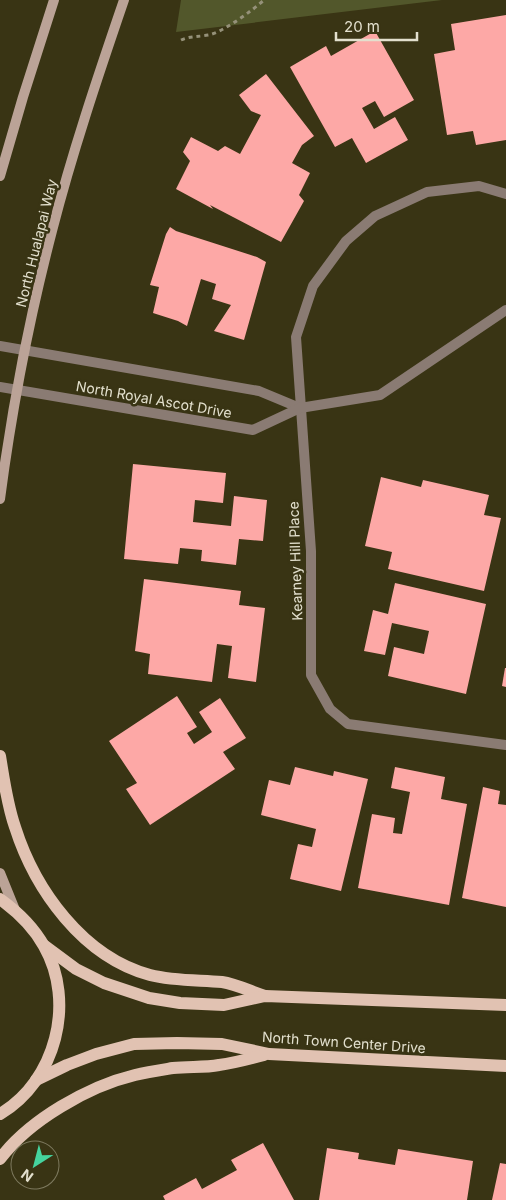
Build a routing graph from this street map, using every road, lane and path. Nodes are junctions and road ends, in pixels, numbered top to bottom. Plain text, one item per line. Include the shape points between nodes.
1 (54, 0) edge
2 (124, 0) edge
3 (264, 0) edge
4 (181, 40) dead end
5 (0, 176) edge
6 (506, 194) edge
7 (506, 310) edge
8 (0, 346) edge
9 (24, 350) junction
10 (0, 387) edge
11 (16, 390) junction
12 (300, 408) junction
13 (0, 499) edge
14 (506, 745) edge
15 (0, 756) edge
16 (0, 873) edge
17 (0, 899) edge
18 (15, 910) junction
19 (45, 946) junction
20 (265, 996) junction
21 (506, 1005) edge
22 (269, 1054) junction
23 (506, 1066) edge
24 (36, 1080) junction
25 (0, 1114) edge
26 (0, 1159) edge

1 - 5 main road
2 - 9 main road, North Hualapai Way via 68,171
3 - 4 path via 222,30 208,36 188,36
6 - 12 street via 480,186 427,192 375,216 346,241 313,286 296,338
7 - 12 street, North Royal Ascot Drive via 380,395
8 - 9 street, North Royal Ascot Drive
9 - 11 main road, North Hualapai Way
9 - 12 street, North Royal Ascot Drive via 259,391
10 - 11 street, North Royal Ascot Drive
11 - 12 street, North Royal Ascot Drive via 253,430
11 - 13 main road, North Hualapai Way
12 - 14 street, Kearney Hill Place via 311,551 312,676 330,709 348,724
15 - 20 main road via 15,828 35,874 58,910 94,947 112,959 150,975 224,982
16 - 18 main road
17 - 18 main road
18 - 19 main road
19 - 20 main road via 76,969 104,983 149,998 224,1005
19 - 24 main road via 59,991 59,1014 56,1038
20 - 21 main road
22 - 23 main road, North Town Center Drive
22 - 24 main road, North Town Center Drive via 222,1044 134,1044 96,1054
22 - 26 main road via 220,1066 174,1068 134,1075 101,1086 73,1099 33,1126
24 - 25 main road via 21,1098

